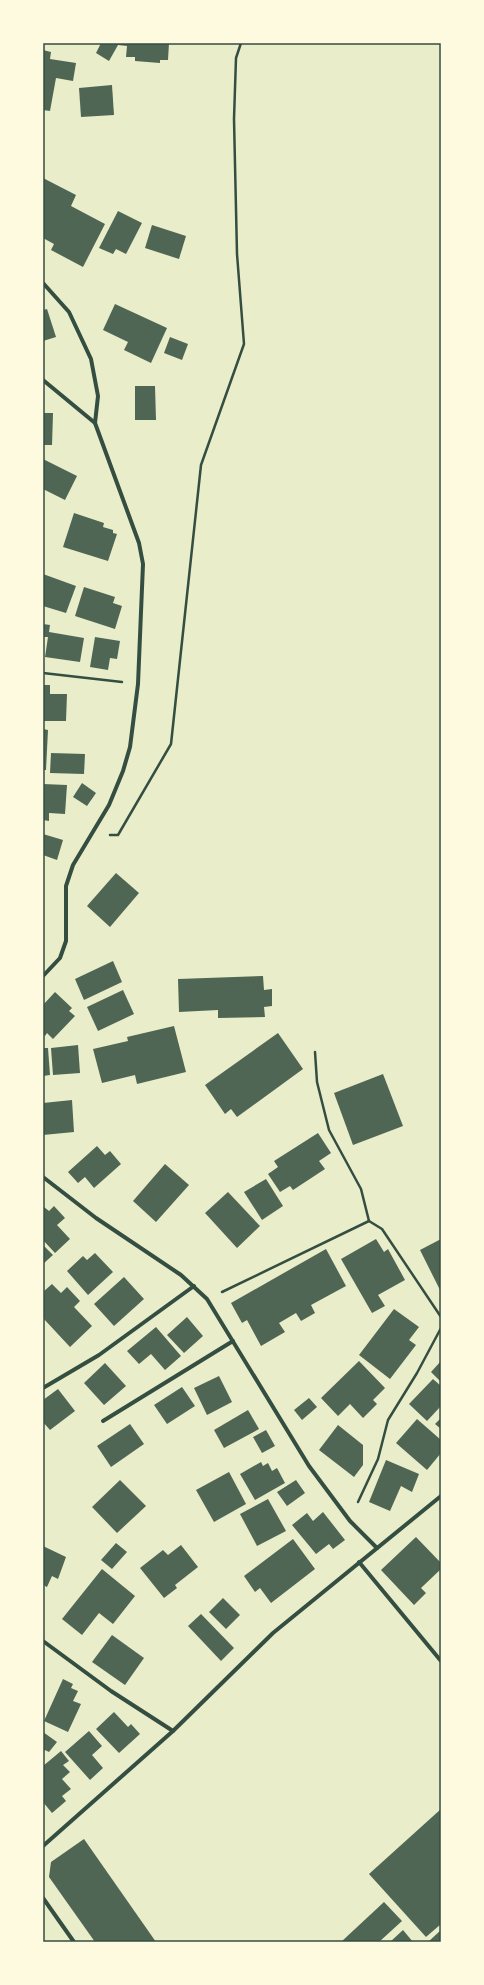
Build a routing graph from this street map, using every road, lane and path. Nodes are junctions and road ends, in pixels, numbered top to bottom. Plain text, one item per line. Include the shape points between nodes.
1 (241, 43) edge
2 (43, 283) edge
3 (43, 380) edge
4 (95, 423) junction
5 (43, 673) edge
6 (138, 684) junction
7 (92, 836) junction
8 (43, 976) edge
9 (315, 1052) dead end
10 (43, 1177) edge
11 (369, 1221) junction
12 (194, 1286) junction
13 (207, 1299) junction
14 (441, 1316) edge
15 (441, 1328) edge
16 (233, 1341) junction
17 (43, 1388) edge
18 (103, 1421) dead end
19 (441, 1496) edge
20 (350, 1521) junction
21 (377, 1548) junction
22 (359, 1562) junction
23 (43, 1641) edge
24 (441, 1660) edge
25 (172, 1731) junction
26 (43, 1846) edge
27 (43, 1898) edge
28 (74, 1942) edge

1 - 7 path via 236,58 234,119 237,254 244,344 201,465 171,744 118,836
2 - 4 street via 69,312 91,359 98,396
3 - 4 street
4 - 6 street via 139,543 143,564
5 - 6 path
6 - 7 street via 130,747 123,771
7 - 8 street via 73,865 66,886 66,941 60,958
9 - 11 path via 317,1082 329,1130 361,1189
10 - 12 street via 96,1218
11 - 13 path
11 - 14 path via 382,1228
12 - 13 street
12 - 17 street via 99,1355
13 - 16 street
15 - 20 path via 388,1420 378,1460
16 - 18 street
16 - 20 street via 309,1466
19 - 21 street
20 - 21 street
21 - 22 street
22 - 24 street
22 - 25 street via 273,1633
23 - 25 street via 111,1691
25 - 26 street
27 - 28 street

